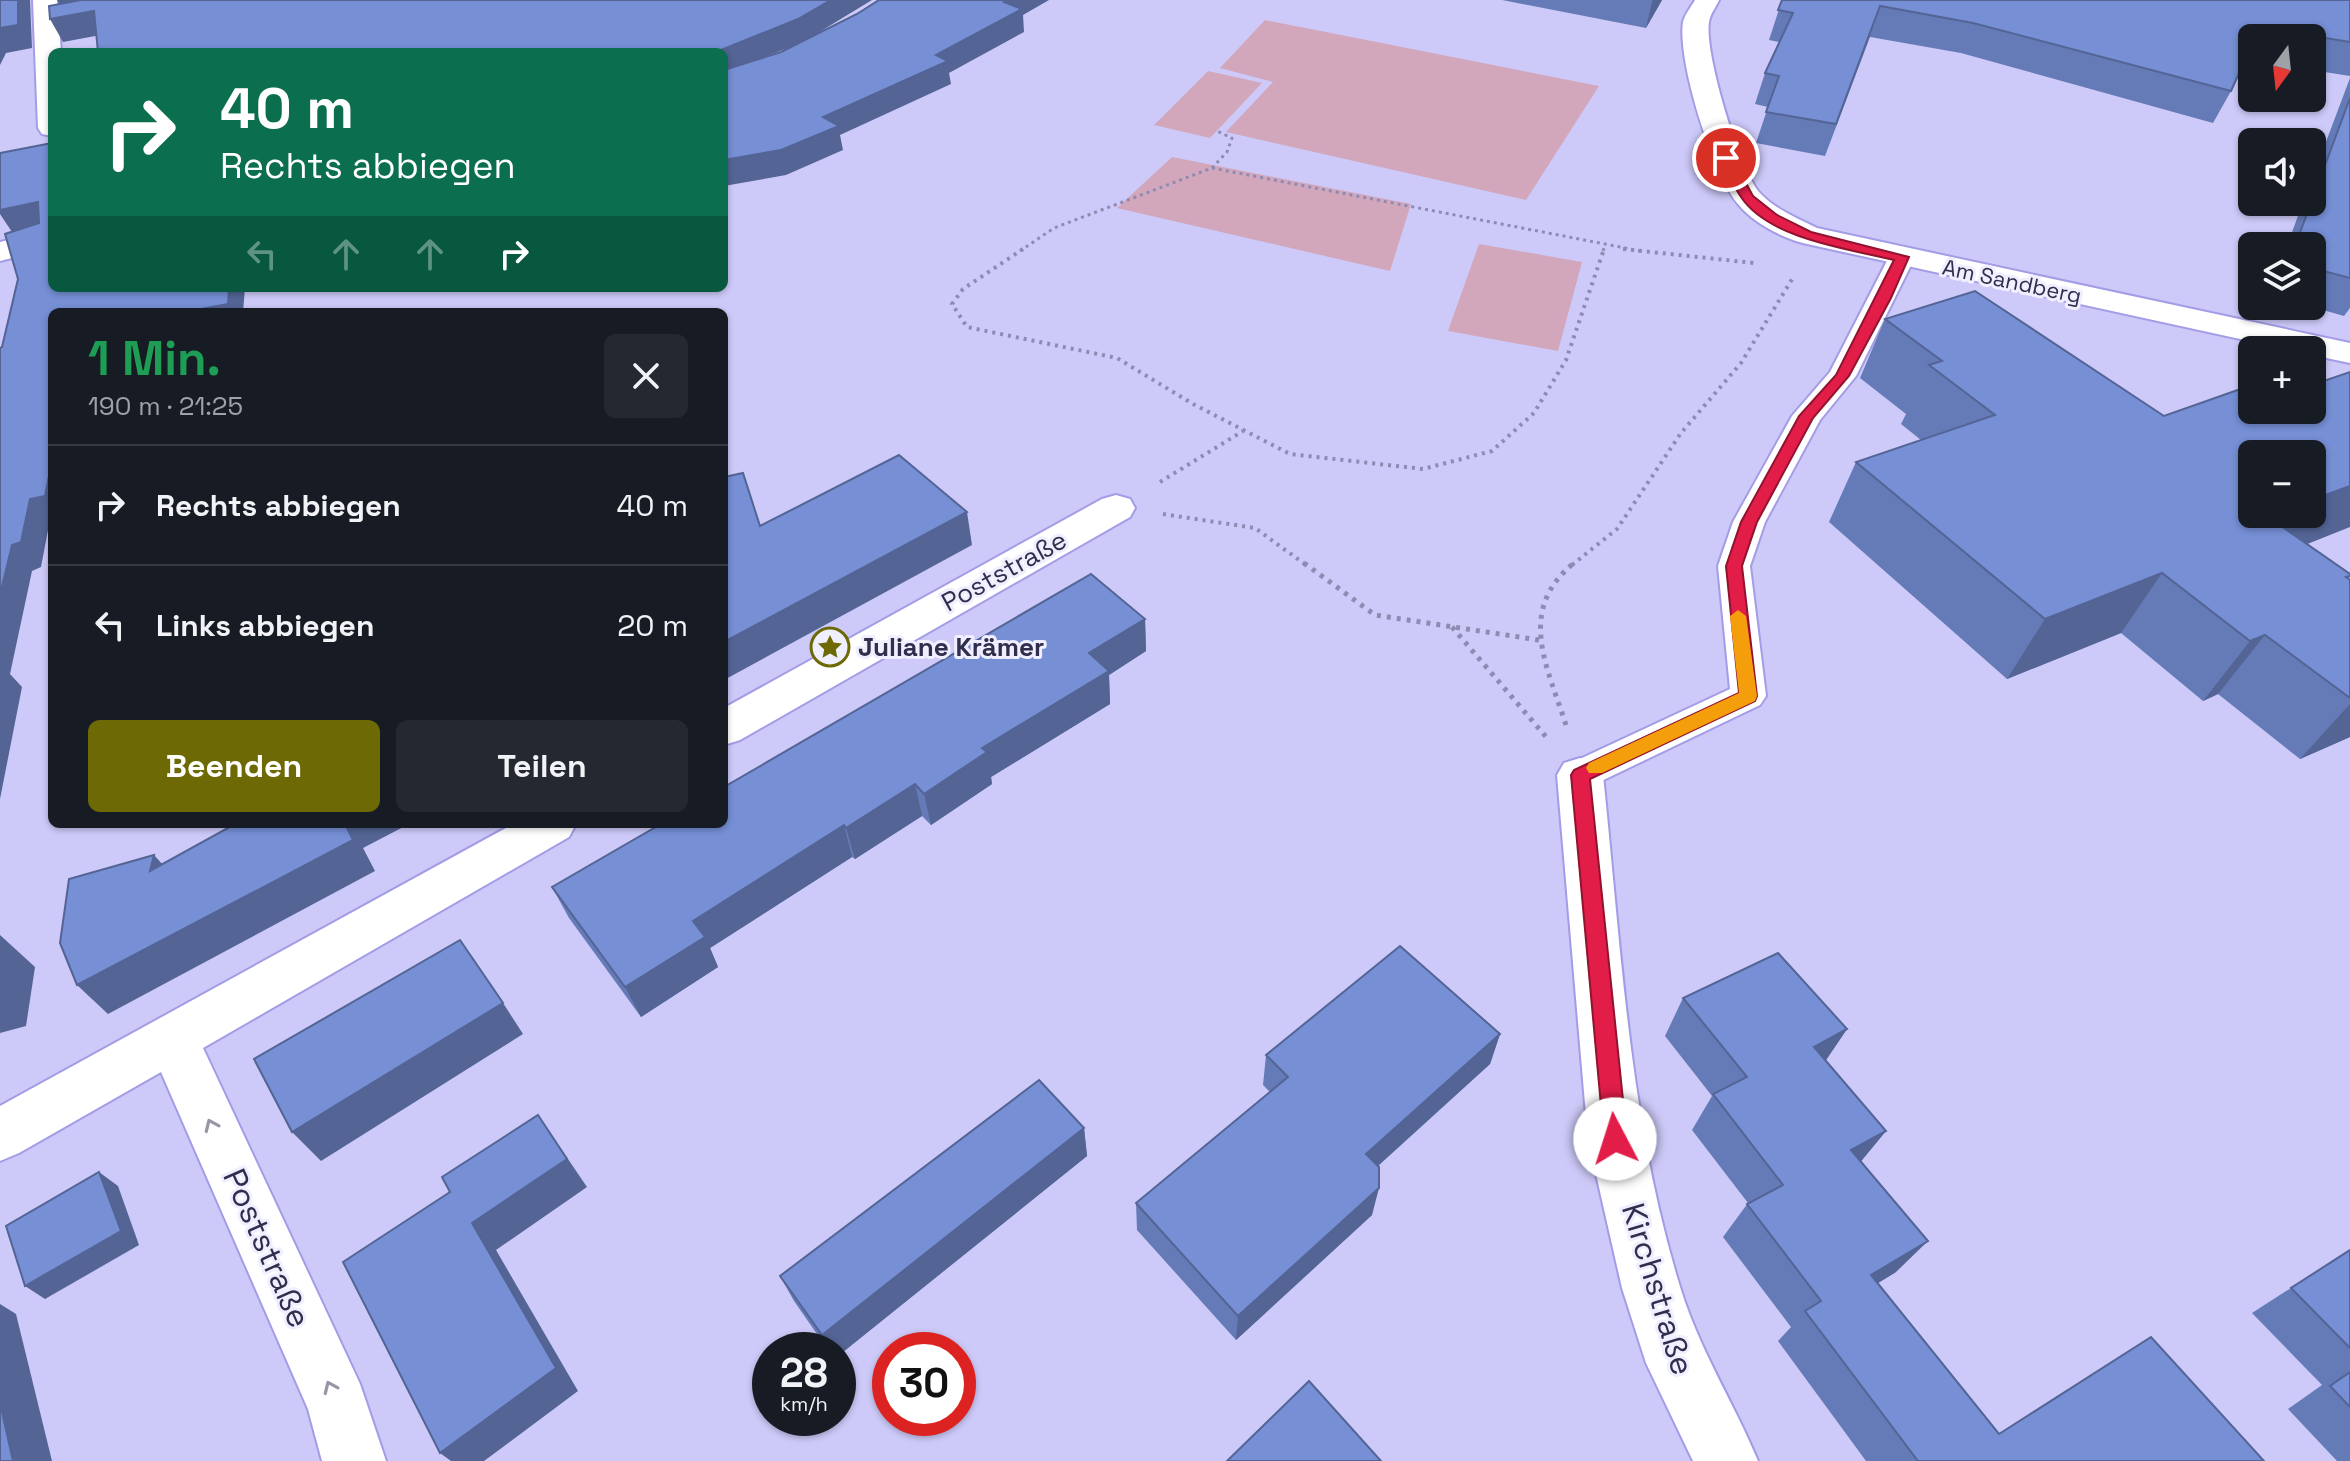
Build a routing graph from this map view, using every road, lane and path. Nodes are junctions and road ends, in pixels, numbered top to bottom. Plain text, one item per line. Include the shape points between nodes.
1 (1707, 0) edge
2 (46, 10) edge
3 (75, 16) edge
4 (48, 49) edge
5 (1217, 131) dead end
6 (1212, 168) junction
7 (48, 239) edge
8 (1605, 245) junction
9 (1805, 248) junction
10 (0, 252) edge
11 (1902, 257) junction
12 (2350, 353) edge
13 (1244, 430) junction
14 (1116, 508) junction
15 (1451, 626) junction
16 (1539, 640) junction
17 (728, 726) edge
18 (1580, 775) junction
19 (546, 828) edge
20 (172, 1038) junction
21 (0, 1135) edge
22 (354, 1461) edge
23 (1726, 1461) edge

1 - 9 street, Am Sandberg via 1696,21 1698,52 1726,158 1747,198
2 - 3 street
2 - 4 street
5 - 6 path via 1232,138
6 - 8 path
6 - 13 path via 1054,228 963,289 952,304 967,327 1117,358
7 - 10 street
8 - 9 path via 1741,264
8 - 13 path via 1566,360 1534,413 1492,451 1423,469 1290,454
9 - 11 street, Am Sandberg
9 - 16 path via 1741,363 1681,433 1617,529 1557,577 1542,607
11 - 12 street, Am Sandberg
11 - 18 lane via 1842,376 1807,416 1749,522 1734,566 1748,696
13 - 14 path
14 - 15 path via 1255,528 1375,615
14 - 17 street, Poststraße
15 - 16 path
15 - 18 path
16 - 18 path
18 - 23 street, Kirchstraße via 1615,1139 1651,1288 1676,1363
19 - 20 street
20 - 21 street
22 -> 20 street, Poststraße via 338,1406

